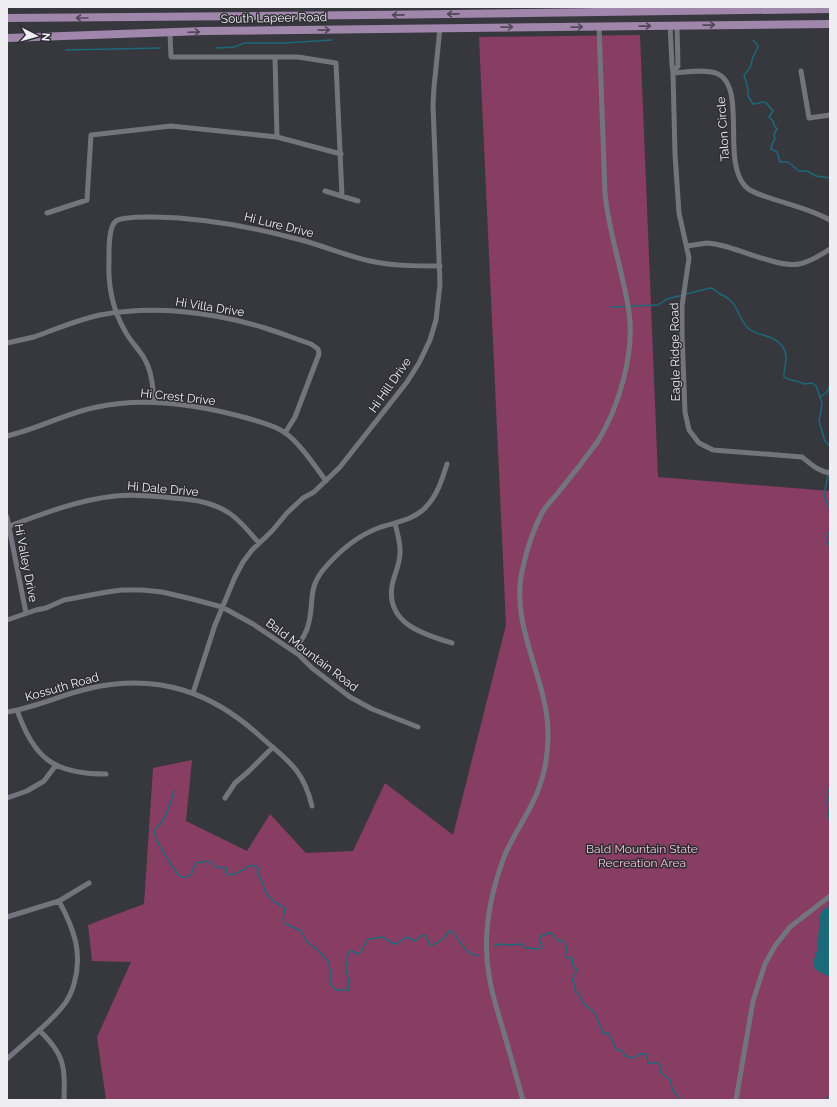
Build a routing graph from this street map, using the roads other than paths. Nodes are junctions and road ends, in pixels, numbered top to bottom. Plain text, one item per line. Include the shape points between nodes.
1 (830, 9) edge
2 (674, 11) junction
3 (623, 12) junction
4 (368, 15) junction
5 (7, 18) edge
6 (146, 18) junction
7 (830, 24) edge
8 (599, 26) junction
9 (619, 26) junction
10 (674, 26) junction
11 (440, 28) junction
12 (362, 29) junction
13 (170, 33) junction
14 (141, 34) junction
15 (7, 38) edge
16 (275, 57) junction
17 (801, 71) dead end
18 (674, 73) junction
19 (830, 115) edge
20 (277, 137) junction
21 (341, 154) junction
22 (325, 191) dead end
23 (342, 196) junction
24 (358, 201) dead end
25 (47, 213) dead end
26 (830, 220) edge
27 (687, 246) junction
28 (830, 249) edge
29 (440, 266) junction
30 (117, 313) junction
31 (7, 343) edge
32 (154, 402) junction
33 (285, 433) junction
34 (7, 436) edge
35 (447, 464) dead end
36 (830, 473) edge
37 (326, 480) junction
38 (7, 517) edge
39 (395, 523) junction
40 (8, 527) edge
41 (259, 543) junction
42 (222, 607) junction
43 (26, 613) junction
44 (7, 620) edge
45 (452, 643) dead end
46 (294, 651) junction
47 (193, 693) junction
48 (17, 710) junction
49 (7, 712) edge
50 (418, 727) dead end
51 (273, 747) junction
52 (56, 765) junction
53 (106, 774) dead end
54 (7, 798) edge
55 (225, 798) dead end
56 (312, 806) dead end
57 (88, 883) dead end
58 (830, 896) edge
59 (59, 901) junction
60 (7, 917) edge
61 (40, 1030) junction
62 (7, 1059) edge
63 (64, 1100) edge
64 (523, 1100) edge
65 (736, 1100) edge

1 - 2 main road, South Lapeer Road
2 - 3 main road, South Lapeer Road
2 - 10 main road via 669,21
3 -> 4 main road, South Lapeer Road
3 - 9 main road via 624,19
4 - 6 main road, South Lapeer Road
4 - 12 main road via 361,22
6 -> 5 main road, South Lapeer Road
6 - 14 main road via 147,27
10 -> 7 main road, South Lapeer Road
8 - 9 main road, South Lapeer Road
11 -> 8 main road, South Lapeer Road
8 - 64 street via 607,215 629,315 629,340 622,385 613,412 590,452 542,512 522,571 521,618 545,703 547,755 537,792 505,855 492,896 488,915 487,946 488,974
9 -> 10 main road, South Lapeer Road
10 - 18 street, Eagle Ridge Road
11 - 12 main road, South Lapeer Road
11 - 29 street, Hi Hill Drive via 434,99
13 -> 12 main road, South Lapeer Road
13 - 14 main road, South Lapeer Road
13 - 16 street via 171,57
14 - 15 main road, South Lapeer Road
16 - 20 street
16 - 21 street via 298,57 336,63
17 - 19 street via 809,118
18 - 26 street, Talon Circle via 717,73 729,84 737,173 745,186 756,193 819,213
18 - 27 street, Eagle Ridge Road via 679,213
20 - 21 street
20 - 25 street via 171,126 91,135 87,200
21 - 23 street
22 - 23 street
23 - 24 street
27 - 28 street via 720,244 780,263 792,264 807,261
27 - 36 street, Eagle Ridge Road via 689,266 682,306 682,334 686,421 694,438 713,450 802,457 821,472
29 - 30 street, Hi Lure Drive via 371,261 240,226 182,218 142,217 119,220 113,224 110,231 109,272
29 - 37 street, Hi Hill Drive via 436,320 419,363 356,448
30 - 31 street, Hi Villa Drive via 67,324 33,337
30 - 32 street via 125,332 145,359 151,377
30 - 33 street, Hi Villa Drive via 167,310 198,313 265,328 311,344 320,354
32 - 33 street, Hi Crest Drive via 235,415
32 - 34 street, Hi Crest Drive via 97,406
33 - 37 street, Hi Crest Drive
35 - 39 street via 440,485 425,508 409,519
37 - 41 street, Hi Hill Drive via 287,513
38 - 40 street, Hi Valley Drive
39 - 45 street via 400,549 392,598 397,613 408,626
39 - 46 street via 359,537 337,554 322,571 311,596 310,621
40 - 41 street, Hi Dale Drive via 78,502 143,495 197,501 219,508 229,513
40 - 43 street, Hi Valley Drive
41 - 42 street, Hi Hill Drive via 243,562
42 - 43 street, Bald Mountain Road via 162,592 122,590 71,599
42 - 46 street, Bald Mountain Road
42 - 47 street, Hi Hill Drive
43 - 44 street, Bald Mountain Road
46 - 50 street, Bald Mountain Road via 350,697 372,709
47 - 48 street, Kossuth Road via 152,683 110,684
47 - 51 street, Kossuth Road via 226,710
48 - 49 street, Kossuth Road
48 - 52 street via 34,748
51 - 55 street via 235,783
51 - 56 street, Kossuth Road via 303,778
52 - 53 street via 89,774
52 - 54 street via 44,781
57 - 59 street
58 - 65 street via 790,927 765,964 753,1001
59 - 60 street
59 - 61 street via 73,930 78,965 72,989 64,1005
61 - 62 street
61 - 63 street via 56,1049 62,1063 65,1075

